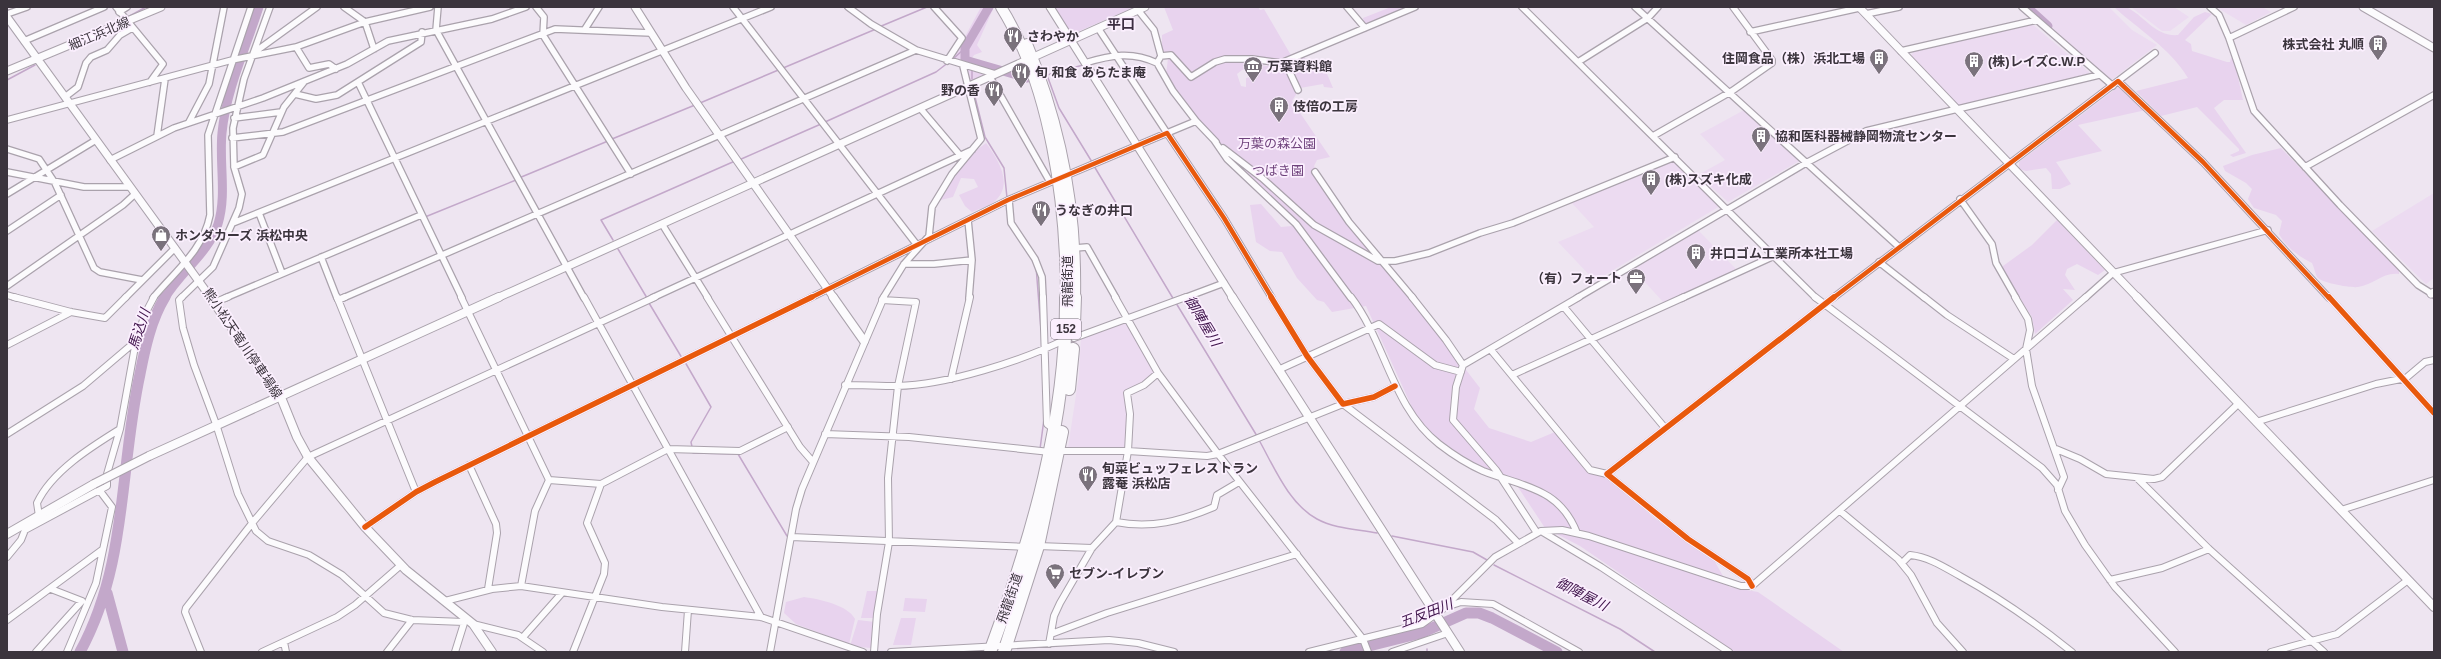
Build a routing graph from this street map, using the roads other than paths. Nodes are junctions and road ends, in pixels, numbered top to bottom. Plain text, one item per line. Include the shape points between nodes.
1 (28, 7) edge
2 (104, 7) edge
3 (127, 7) edge
4 (161, 7) edge
5 (224, 7) edge
6 (251, 7) edge
7 (270, 7) edge
8 (317, 7) edge
9 (344, 7) edge
10 (430, 7) edge
11 (438, 7) edge
12 (507, 7) edge
13 (526, 7) edge
14 (536, 7) edge
15 (599, 7) edge
16 (635, 7) edge
17 (733, 7) edge
18 (771, 7) edge
19 (848, 7) edge
20 (934, 7) edge
21 (1001, 7) edge
22 (1010, 7) edge
23 (1050, 7) edge
24 (1145, 7) edge
25 (1347, 7) edge
26 (1415, 7) edge
27 (1522, 7) edge
28 (1635, 7) edge
29 (1658, 7) edge
30 (1733, 7) edge
31 (1859, 7) edge
32 (1899, 7) edge
33 (2022, 7) edge
34 (2210, 7) edge
35 (2294, 7) edge
36 (2363, 7) edge
37 (118, 9) edge
38 (1138, 10) junction
39 (510, 12) junction
40 (1866, 14) junction
41 (7, 16) edge
42 (1648, 18) junction
43 (125, 19) junction
44 (741, 19) junction
45 (2037, 20) junction
46 (365, 22) junction
47 (132, 28) junction
48 (1098, 28) junction
49 (1365, 28) junction
50 (585, 29) junction
51 (436, 30) junction
52 (422, 32) junction
53 (1750, 32) junction
54 (542, 33) junction
55 (651, 33) junction
56 (2229, 38) junction
57 (1069, 40) junction
58 (24, 41) junction
59 (296, 47) junction
60 (2434, 48) edge
61 (374, 49) junction
62 (916, 50) junction
63 (661, 51) junction
64 (1901, 51) junction
65 (2155, 53) dead end
66 (1116, 54) junction
67 (253, 55) junction
68 (1161, 56) junction
69 (1030, 58) junction
70 (233, 59) junction
71 (37, 60) junction
72 (947, 61) junction
73 (1285, 62) junction
74 (1578, 62) junction
75 (1085, 63) junction
76 (1156, 63) junction
77 (212, 65) junction
78 (456, 65) junction
79 (966, 66) junction
80 (336, 69) junction
81 (7, 70) edge
82 (2099, 75) junction
83 (992, 76) junction
84 (165, 79) junction
85 (2118, 80) junction
86 (305, 81) junction
87 (358, 82) junction
88 (150, 83) junction
89 (575, 86) junction
90 (969, 86) junction
91 (2113, 86) junction
92 (1298, 90) dead end
93 (1732, 91) junction
94 (295, 94) junction
95 (2434, 95) edge
96 (65, 97) junction
97 (804, 99) junction
98 (366, 100) junction
99 (70, 105) junction
100 (234, 107) junction
101 (920, 108) junction
102 (1957, 109) junction
103 (281, 112) junction
104 (214, 114) junction
105 (234, 118) junction
106 (7, 120) edge
107 (487, 121) junction
108 (1196, 121) junction
109 (189, 122) junction
110 (272, 133) junction
111 (1167, 133) junction
112 (720, 135) junction
113 (158, 136) junction
114 (1654, 136) junction
115 (232, 138) junction
116 (96, 140) junction
117 (1214, 140) junction
118 (839, 144) junction
119 (1136, 146) junction
120 (7, 150) edge
121 (972, 150) junction
122 (959, 154) junction
123 (1675, 157) junction
124 (394, 158) junction
125 (110, 160) junction
126 (1806, 162) junction
127 (2008, 163) junction
128 (234, 167) junction
129 (2305, 167) junction
130 (46, 171) junction
131 (7, 172) edge
132 (1314, 172) dead end
133 (631, 174) junction
134 (35, 178) junction
135 (1059, 179) junction
136 (753, 182) junction
137 (55, 183) junction
138 (129, 187) junction
139 (876, 193) junction
140 (7, 194) edge
141 (135, 194) junction
142 (61, 195) junction
143 (1960, 199) junction
144 (1007, 200) junction
145 (1728, 209) junction
146 (259, 213) junction
147 (538, 214) junction
148 (421, 215) junction
149 (968, 220) junction
150 (233, 223) junction
151 (662, 224) junction
152 (2268, 230) junction
153 (7, 231) edge
154 (789, 234) junction
155 (80, 236) junction
156 (924, 241) junction
157 (917, 245) junction
158 (1898, 247) junction
159 (175, 248) junction
160 (1075, 248) junction
161 (441, 256) junction
162 (1774, 256) junction
163 (321, 257) junction
164 (972, 260) junction
165 (186, 262) junction
166 (1384, 262) junction
167 (1879, 262) junction
168 (904, 264) junction
169 (568, 266) junction
170 (2113, 272) junction
171 (282, 273) junction
172 (696, 277) junction
173 (142, 280) junction
174 (200, 280) junction
175 (1224, 283) junction
176 (7, 286) edge
177 (828, 288) junction
178 (2433, 294) edge
179 (7, 295) edge
180 (338, 300) junction
181 (882, 300) junction
182 (213, 303) junction
183 (1823, 305) junction
184 (1564, 307) junction
185 (467, 311) junction
186 (71, 312) junction
187 (1127, 319) junction
188 (599, 323) junction
189 (1369, 328) junction
190 (732, 336) junction
191 (1070, 339) junction
192 (1590, 339) junction
193 (136, 341) junction
194 (864, 341) junction
195 (7, 345) edge
196 (1046, 349) junction
197 (2026, 349) junction
198 (1492, 350) junction
199 (1307, 356) junction
200 (361, 359) junction
201 (2014, 359) junction
202 (2434, 360) edge
203 (1463, 365) junction
204 (1278, 370) junction
205 (497, 371) junction
206 (1461, 372) junction
207 (1158, 373) junction
208 (1512, 375) junction
209 (2406, 378) junction
210 (950, 379) junction
211 (633, 384) junction
212 (845, 385) junction
213 (898, 386) junction
214 (1395, 386) junction
215 (280, 395) junction
216 (1342, 404) junction
217 (2238, 404) junction
218 (1960, 407) junction
219 (2434, 413) edge
220 (1309, 417) junction
221 (388, 421) junction
222 (2256, 422) junction
223 (216, 424) junction
224 (788, 427) junction
225 (1665, 428) junction
226 (120, 429) junction
227 (1055, 430) junction
228 (7, 434) edge
229 (824, 434) junction
230 (528, 436) junction
231 (894, 436) junction
232 (668, 449) junction
233 (2056, 449) junction
234 (1128, 451) junction
235 (1055, 452) junction
236 (1218, 454) junction
237 (308, 457) junction
238 (813, 462) junction
239 (469, 465) junction
240 (1499, 474) junction
241 (1607, 474) junction
242 (2137, 478) junction
243 (549, 480) junction
244 (2434, 480) edge
245 (1239, 482) junction
246 (601, 484) junction
247 (97, 488) junction
248 (2058, 490) junction
249 (416, 492) junction
250 (2341, 510) junction
251 (1840, 511) junction
252 (38, 516) junction
253 (253, 522) junction
254 (1116, 522) junction
255 (365, 527) junction
256 (24, 528) junction
257 (1539, 532) junction
258 (1577, 533) junction
259 (7, 534) edge
260 (791, 538) junction
261 (889, 542) junction
262 (1518, 543) junction
263 (1033, 547) junction
264 (1092, 548) junction
265 (2209, 549) junction
266 (102, 550) junction
267 (1297, 554) junction
268 (7, 557) edge
269 (1902, 563) junction
270 (401, 565) junction
271 (2110, 580) junction
272 (2408, 580) junction
273 (522, 586) junction
274 (1752, 586) junction
275 (51, 589) junction
276 (488, 589) junction
277 (562, 593) junction
278 (365, 597) junction
279 (596, 598) junction
280 (445, 601) junction
281 (2434, 606) edge
282 (1444, 609) junction
283 (688, 610) junction
284 (761, 617) junction
285 (1437, 617) junction
286 (7, 620) edge
287 (412, 620) junction
288 (468, 621) junction
289 (776, 621) junction
290 (1446, 630) junction
291 (1050, 634) junction
292 (524, 636) junction
293 (1364, 641) junction
294 (284, 642) junction
295 (2313, 642) junction
296 (1049, 644) junction
297 (1033, 648) edge
298 (1006, 649) edge
299 (991, 650) edge
300 (36, 652) edge
301 (67, 652) edge
302 (201, 652) edge
303 (262, 652) edge
304 (286, 652) edge
305 (387, 652) edge
306 (454, 652) edge
307 (492, 652) edge
308 (543, 652) edge
309 (574, 652) edge
310 (685, 652) edge
311 (770, 652) edge
312 (863, 652) edge
313 (874, 652) edge
314 (891, 652) edge
315 (1174, 652) edge
316 (1309, 652) edge
317 (1368, 652) edge
318 (1392, 652) edge
319 (1460, 652) edge
320 (1579, 652) edge
321 (1729, 652) edge
322 (1963, 652) edge
323 (2072, 652) edge
324 (2175, 652) edge
325 (2271, 652) edge
326 (2324, 652) edge

1 - 41 street
2 - 58 street
3 - 37 street
4 - 43 street, 細江浜北線
5 - 77 street
6 - 70 street
7 - 67 street
8 - 67 street
9 - 46 street
10 - 46 street
11 - 51 street
12 - 39 street
13 - 39 street
14 - 54 street via 544,17
15 - 50 street
16 - 55 street
17 - 44 street
18 - 44 street
19 - 62 street via 877,28
20 - 72 street via 962,38
21 - 69 highway, 飛龍街道 / 152
22 - 69 highway, 飛龍街道 / 152
23 - 57 street
24 - 38 street
25 - 49 street
26 - 49 street
27 - 74 street
28 - 42 street
29 - 42 street
30 - 53 street
31 - 40 street
31 - 53 street
32 - 40 street
33 - 45 street
34 - 56 street via 2219,15
35 - 56 street
36 - 60 street
37 - 43 street
38 - 48 street
38 - 68 street via 1148,19 1159,42
39 - 51 street via 492,19
40 - 64 street
41 - 58 street, 熊小松天竜川停車場線
42 - 74 street
42 - 93 street
43 - 47 street
43 - 71 street, 細江浜北線
44 - 63 street
44 - 97 street
45 - 64 street
45 - 82 street
46 - 59 street
46 - 61 street
47 - 88 street via 163,64
47 - 96 street via 120,35 107,50 91,57 86,63 78,87
48 - 57 street
48 - 66 street
49 - 73 street
50 - 54 street via 561,28
50 - 55 street
51 - 52 street
51 - 78 street
52 - 61 street via 388,41
52 - 87 street via 422,42
53 - 93 street via 1772,63
54 - 78 street
54 - 89 street
55 - 63 street
56 - 129 street via 2254,111
57 - 69 street
57 - 75 street
58 - 71 street, 熊小松天竜川停車場線
59 - 67 street
59 - 80 street via 309,68 329,64
61 - 80 street
62 - 72 street
62 - 97 street
63 - 89 street
63 - 112 street
64 - 102 street
65 - 85 street
66 - 75 street
66 - 76 street via 1131,53
66 - 111 street
67 - 70 street
67 - 100 street
68 - 73 street via 1171,55 1191,76 1225,59
68 - 76 street
69 - 83 street
69 - 135 highway, 飛龍街道 / 152
70 - 77 street
70 - 104 street
71 - 81 street, 細江浜北線
71 - 96 street, 熊小松天竜川停車場線
72 - 79 street
73 - 92 street
74 - 114 street
75 - 119 street
76 - 108 street
77 - 84 street
77 - 109 street via 209,84
78 - 98 street
78 - 107 street
79 - 83 street
79 - 90 street
80 - 86 street
82 - 91 street
82 - 102 street
83 - 90 street
83 - 135 street
84 - 88 street
84 - 113 street
85 - 91 street
85 - 152 street via 2142,101
86 - 94 street
86 - 100 street
87 - 94 street via 337,95 316,99
87 - 98 street
88 - 99 street
89 - 107 street
89 - 133 street
90 - 101 street
90 - 121 street via 981,139
91 - 127 street
93 - 114 street
93 - 126 street
94 - 103 street
95 - 129 street
96 - 99 street, 熊小松天竜川停車場線
97 - 112 street
97 - 118 street
98 - 110 street via 283,132
98 - 124 street
99 - 106 street
99 - 116 street, 熊小松天竜川停車場線
100 - 104 street
100 - 105 street
101 - 118 street
101 - 122 street
102 - 126 street via 1860,134
102 - 127 street
103 - 105 street
103 - 110 street
104 - 109 street
104 - 165 street via 208,135 207,156 210,218 199,244
105 - 115 street
107 - 124 street
107 - 147 street
108 - 111 street
108 - 117 street
109 - 113 street
110 - 115 street
110 - 128 street via 261,157
111 - 119 street
111 - 199 street via 1224,218
112 - 133 street
112 - 136 street
113 - 125 street
114 - 123 street
115 - 128 street
116 - 125 street, 熊小松天竜川停車場線
116 - 130 street
117 - 166 street via 1262,178 1314,226
117 - 189 street via 1227,158 1296,224 1365,316
118 - 136 street
118 - 139 street
119 - 135 street
119 - 175 street
120 - 130 street via 38,159
121 - 122 street
121 - 156 street via 952,174 932,207 929,236
122 - 139 street
123 - 145 street
123 - 166 street via 1513,223 1496,225 1470,235 1460,242 1400,261
124 - 146 street
124 - 148 street
125 - 138 street, 熊小松天竜川停車場線
126 - 145 street
126 - 158 street
127 - 143 street
127 - 170 street
128 - 150 street via 242,194
129 - 178 street via 2412,279
130 - 134 street
130 - 137 street
131 - 134 street
132 - 166 street via 1351,226
133 - 147 street
134 - 137 street
134 - 140 street
135 - 144 street
135 - 160 highway, 飛龍街道 / 152
135 - 191 highway, 飛龍街道 / 152 via 1067,245
136 - 151 street
136 - 154 street
137 - 138 street via 84,187
137 - 142 street
138 - 141 street, 熊小松天竜川停車場線
139 - 154 street
139 - 157 street
141 - 155 street
141 - 159 street, 熊小松天竜川停車場線
142 - 153 street
142 - 155 street
143 - 158 street
143 - 197 street via 1992,244 1996,263 2028,319 2030,330
144 - 149 street
144 - 196 street via 1011,224 1035,259 1042,277
145 - 162 street
145 - 184 street
146 - 150 street
146 - 171 street
147 - 161 street
147 - 169 street
148 - 161 street
148 - 163 street
149 - 156 street
149 - 164 street
150 - 174 street via 213,267
151 - 169 street
151 - 172 street
152 - 170 street
152 - 209 street
154 - 172 street
154 - 177 street
155 - 173 street via 97,271
155 - 176 street
156 - 157 street
156 - 168 street
157 - 177 street
158 - 167 street
159 - 165 street, 熊小松天竜川停車場線
159 - 173 street
160 - 187 street via 1087,247
160 - 191 highway, 飛龍街道 / 152
161 - 180 street
161 - 185 street
162 - 183 street
162 - 192 street
163 - 171 street
163 - 180 street
164 - 168 street
164 - 210 street via 971,291
165 - 174 street, 熊小松天竜川停車場線
165 - 193 street via 154,297 141,321
166 - 203 street via 1444,335
167 - 183 street
167 - 201 street via 1947,315
168 - 181 street
169 - 185 street
169 - 188 street
170 - 197 street
170 - 217 street
171 - 182 street
172 - 188 street
172 - 190 street
173 - 186 street via 105,318
174 - 182 street, 熊小松天竜川停車場線
174 - 223 street via 179,300 180,311 194,365
175 - 187 street
175 - 204 street
177 - 190 street
177 - 194 street
179 - 186 street
180 - 200 street
181 - 194 street
181 - 213 street via 916,302
182 - 215 street, 熊小松天竜川停車場線
183 - 218 street
183 - 225 street
184 - 192 street
184 - 198 street
185 - 200 street
185 - 205 street
186 - 195 street
187 - 191 street
187 - 207 street
188 - 205 street
188 - 211 street
189 - 199 street
189 - 206 street via 1379,324 1435,365
189 - 214 street via 1385,358
190 - 211 street
190 - 224 street
191 - 196 street
191 - 227 highway, 飛龍街道 / 152
191 - 235 highway, 飛龍街道 / 152 via 1072,364
192 - 208 street
192 - 225 street
193 - 226 street
193 - 228 street via 83,386
194 - 212 street
196 - 210 street
196 - 227 street via 1047,424
197 - 201 street
197 - 233 street via 2032,386
198 - 203 street
198 - 208 street
199 - 204 street
199 - 216 street
200 - 215 street
200 - 221 street
201 - 218 street
202 - 209 street via 2425,362
203 - 206 street
204 - 220 street
205 - 221 street
205 - 230 street
206 - 240 street via 1456,387 1453,420
207 - 234 street via 1144,386 1127,393 1130,414
207 - 236 street
208 - 241 street via 1590,470
209 - 219 street
209 - 222 street via 2376,384
210 - 213 street
211 - 230 street
211 - 232 street
212 - 213 street
212 - 229 street
213 - 231 street
214 - 216 street via 1374,396
214 - 240 street via 1414,416 1438,444 1483,470
215 - 223 street
215 - 237 street, 熊小松天竜川停車場線
216 - 220 street
216 - 262 street via 1496,520
217 - 222 street
217 - 242 street via 2162,477
218 - 248 street via 2042,468
218 - 251 street
220 - 236 street
220 - 285 street
221 - 237 street
221 - 249 street
222 - 250 street
223 - 247 street, bridge via 149,456
223 - 253 street via 238,494
224 - 232 street via 740,451
224 - 238 street
225 - 241 street
226 - 247 street via 107,474 107,486
226 - 252 street via 96,442 41,494 37,504
227 - 235 highway, 飛龍街道 / 152
229 - 231 street
229 - 238 street
230 - 239 street
230 - 243 street
231 - 235 street
231 - 261 street via 888,478
232 - 246 street
232 - 284 street
233 - 242 street via 2106,474
233 - 248 street via 2064,477
234 - 235 street
234 - 236 street via 1196,456
234 - 254 street
235 - 263 highway, 飛龍街道 / 152
236 - 245 street
237 - 253 street
237 - 255 street, 熊小松天竜川停車場線
238 - 260 street via 796,509
239 - 249 street
239 - 276 street via 496,524 497,533
240 - 257 street
240 - 258 street via 1556,499 1568,511
241 - 274 street via 1676,530 1748,579
242 - 265 street
243 - 246 street
243 - 273 street via 535,511
244 - 250 street
245 - 254 street via 1217,495 1214,507 1186,519 1146,527
245 - 267 street
246 - 279 street via 587,523 605,563
247 - 252 street
247 - 256 street
247 - 266 street via 112,507
248 - 271 street via 2069,518
249 - 255 street
250 - 272 street
251 - 269 street
251 - 274 street via 1760,582
252 - 256 street
253 - 278 street via 256,531 268,541 309,554 342,575
253 - 302 street via 186,608 185,612
254 - 264 street
255 - 270 street, 熊小松天竜川停車場線
256 - 259 street
256 - 268 street via 22,540
257 - 258 street via 1562,530
257 - 262 street
257 - 321 street via 1602,566
258 - 274 street via 1741,586
260 - 261 street
260 - 289 street
261 - 263 street
261 - 313 street via 877,614
262 - 282 street via 1495,557
263 - 264 street
263 - 298 highway, 飛龍街道 / 152
263 - 299 highway, 飛龍街道 / 152
264 - 291 street via 1054,616
265 - 271 street via 2156,570
265 - 295 street
266 - 275 street
266 - 301 street via 96,584
267 - 291 street via 1107,613
267 - 293 street
269 - 322 street via 1937,623
269 - 323 street via 1910,555 1926,558 1941,565 2012,606
270 - 278 street
270 - 280 street, 熊小松天竜川停車場線
271 - 324 street
272 - 281 street
272 - 295 street via 2337,634
273 - 276 street
273 - 277 street
275 - 286 street
275 - 300 street via 82,601
276 - 280 street
277 - 279 street
277 - 292 street
278 - 287 street via 384,613
278 - 294 street via 337,617
279 - 283 street
279 - 309 street
280 - 288 street, 熊小松天竜川停車場線
282 - 285 street
282 - 320 street via 1461,602 1493,604
283 - 284 street
283 - 310 street
284 - 289 street
285 - 290 street
285 - 293 street
287 - 288 street
287 - 305 street
288 - 292 street
288 - 306 street
288 - 307 street, 熊小松天竜川停車場線
289 - 311 street
289 - 312 street
290 - 318 street
290 - 319 street
291 - 296 street
292 - 308 street
293 - 316 street
293 - 317 street
294 - 303 street
294 - 304 street
295 - 325 street
295 - 326 street
296 - 297 street
296 - 315 street via 1109,640 1138,643
297 - 298 street
298 - 299 street
299 - 314 street

